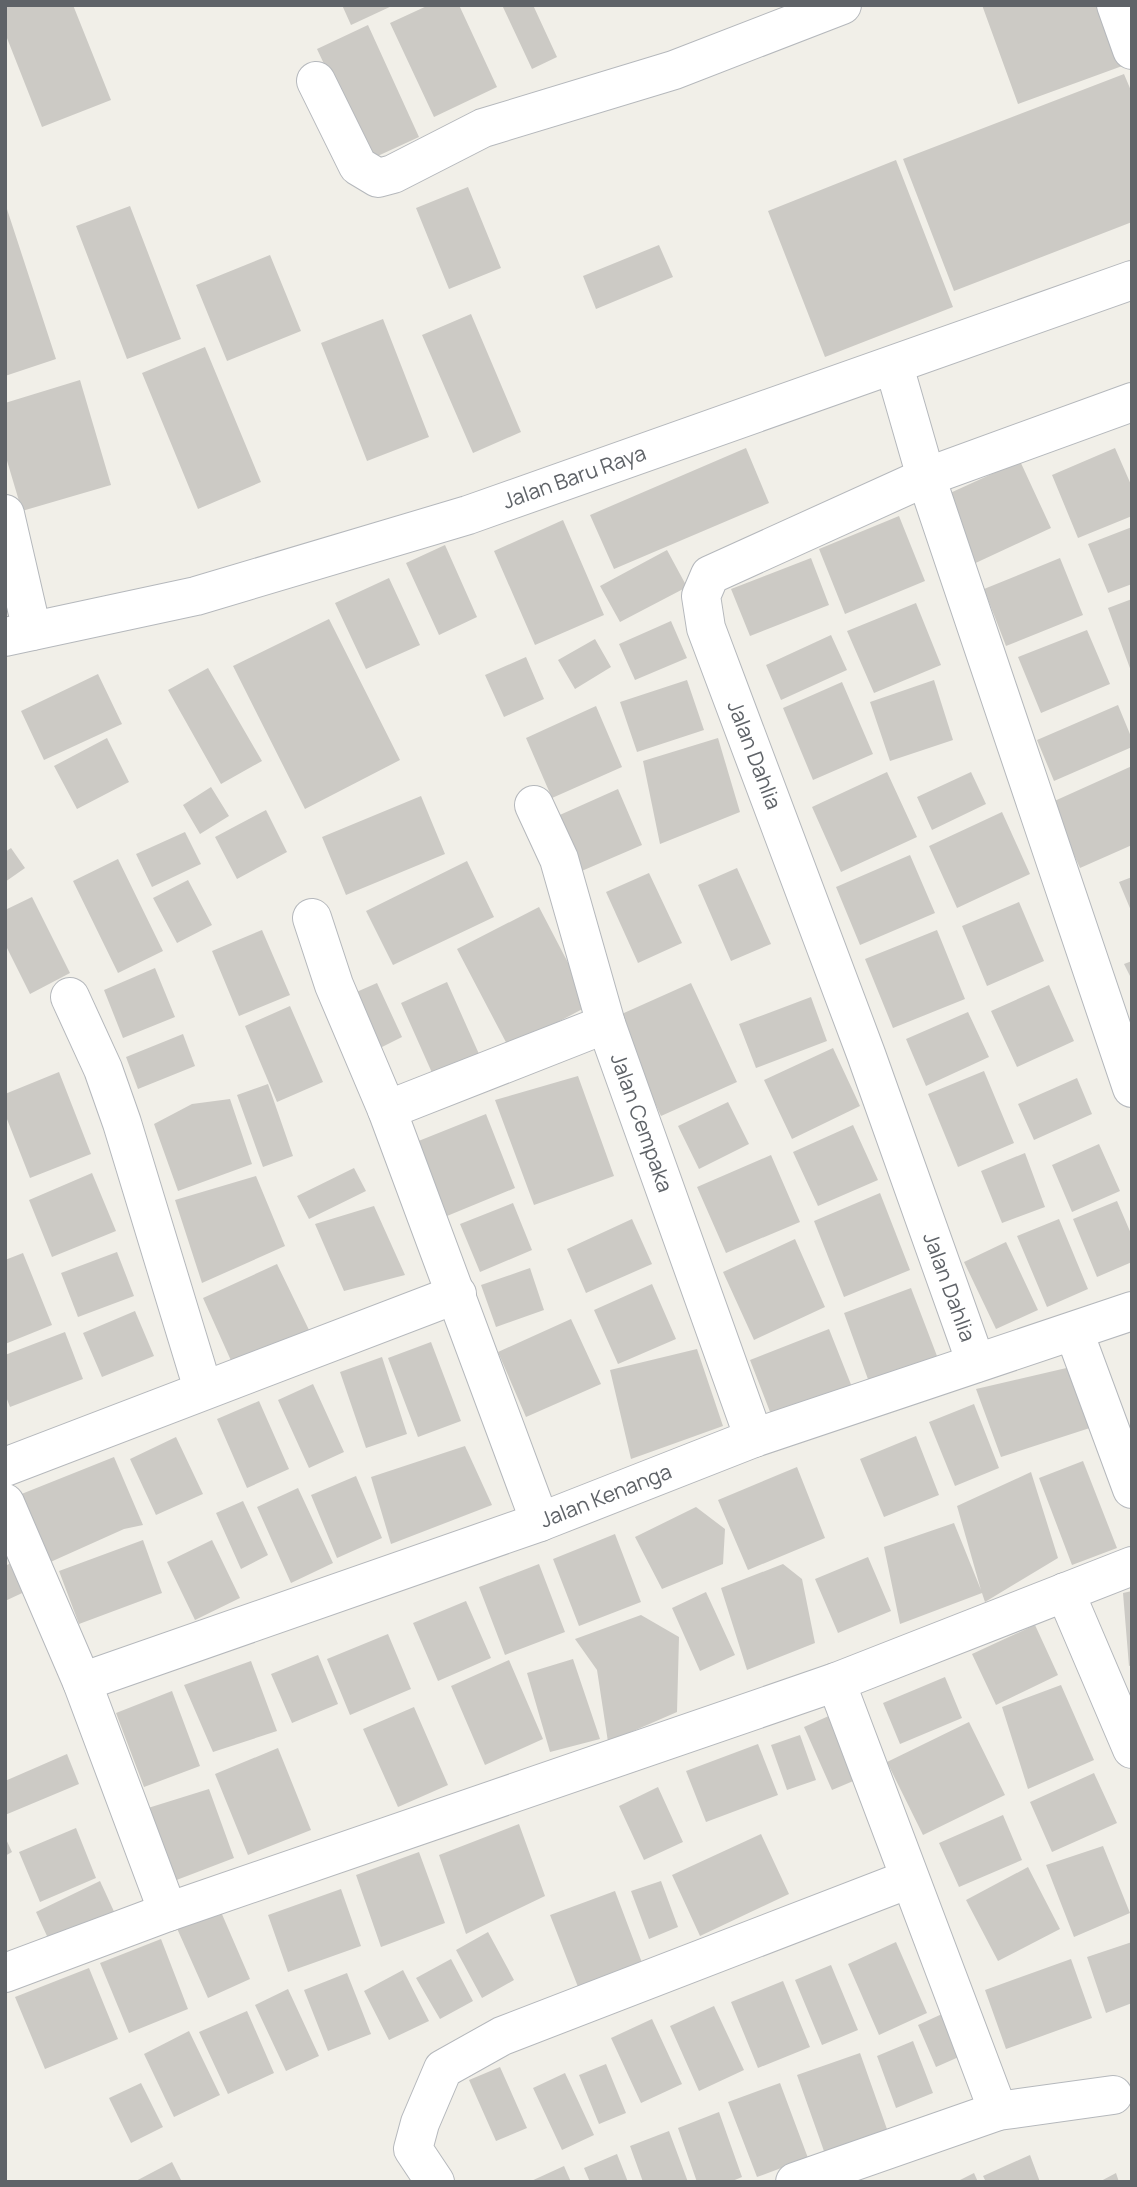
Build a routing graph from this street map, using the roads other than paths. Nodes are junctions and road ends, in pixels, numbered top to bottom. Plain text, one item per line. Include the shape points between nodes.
1 (842, 5) edge
2 (1116, 5) edge
3 (1132, 50) edge
4 (316, 81) dead end
5 (1132, 280) edge
6 (894, 366) junction
7 (1132, 402) edge
8 (926, 477) junction
9 (5, 514) edge
10 (19, 634) edge
11 (534, 805) dead end
12 (312, 918) dead end
13 (70, 997) dead end
14 (606, 1024) junction
15 (1132, 1088) edge
16 (387, 1110) junction
17 (457, 1294) junction
18 (1132, 1311) edge
19 (1074, 1332) junction
20 (976, 1363) junction
21 (202, 1389) junction
22 (754, 1438) junction
23 (5, 1467) edge
24 (1132, 1489) edge
25 (5, 1503) edge
26 (540, 1522) junction
27 (1132, 1566) edge
28 (1065, 1592) junction
29 (82, 1682) junction
30 (836, 1682) junction
31 (1132, 1749) edge
32 (909, 1879) junction
33 (168, 1912) junction
34 (5, 1973) edge
35 (1113, 2095) dead end
36 (998, 2111) junction
37 (435, 2182) edge
38 (795, 2182) edge

1 - 4 street via 674,70 483,128 378,178 358,166
2 - 3 street
5 - 6 street, Jalan Baru Raya
6 - 8 street
6 - 10 street, Jalan Baru Raya via 468,515 196,596
7 - 8 street, Jalan Dahlia
8 - 15 street
8 - 20 street, Jalan Dahlia via 710,575 701,596 706,628
9 - 10 street
11 - 14 street, Jalan Cempaka via 559,859
12 - 16 street via 334,985
13 - 21 street via 122,1123
14 - 16 street
14 - 22 street, Jalan Cempaka
16 - 17 street
17 - 21 street
17 - 26 street
18 - 19 street, Jalan Kenanga
19 - 20 street, Jalan Kenanga
19 - 24 street
20 - 22 street, Jalan Kenanga
21 - 23 street
22 - 26 street, Jalan Kenanga
25 - 29 street
26 - 29 street, Jalan Kenanga
27 - 28 street
28 - 30 street
28 - 31 street
29 - 33 street
30 - 32 street
30 - 33 street
32 - 36 street
32 - 37 street via 502,2036 443,2068 413,2149
33 - 34 street
35 - 36 street
36 - 38 street

